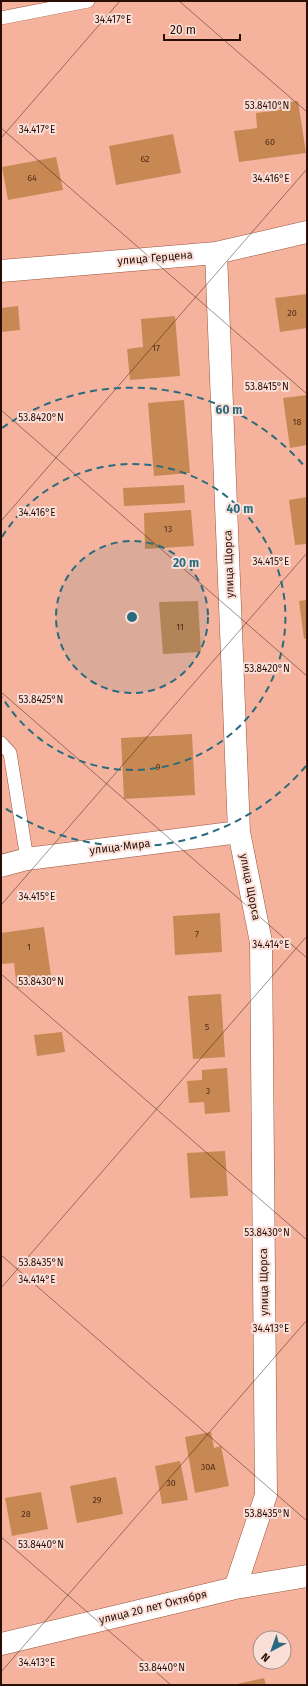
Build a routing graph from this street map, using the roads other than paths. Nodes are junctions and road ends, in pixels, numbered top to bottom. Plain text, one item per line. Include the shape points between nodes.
1 (88, 1) edge
2 (1, 18) edge
3 (307, 232) edge
4 (216, 253) junction
5 (1, 270) edge
6 (1, 743) edge
7 (239, 832) junction
8 (27, 859) junction
9 (1, 866) edge
10 (307, 1576) edge
11 (235, 1588) junction
12 (1, 1644) edge

1 - 2 lane
3 - 4 street, улица Герцена
4 - 5 street, улица Герцена
4 - 7 street, улица Щорса
6 - 8 lane via 10,753
7 - 8 street, улица Мира
7 - 11 street, улица Щорса via 261,942 266,1495
8 - 9 street, улица Мира
10 - 11 street, улица 20 лет Октября
11 - 12 street, улица 20 лет Октября

